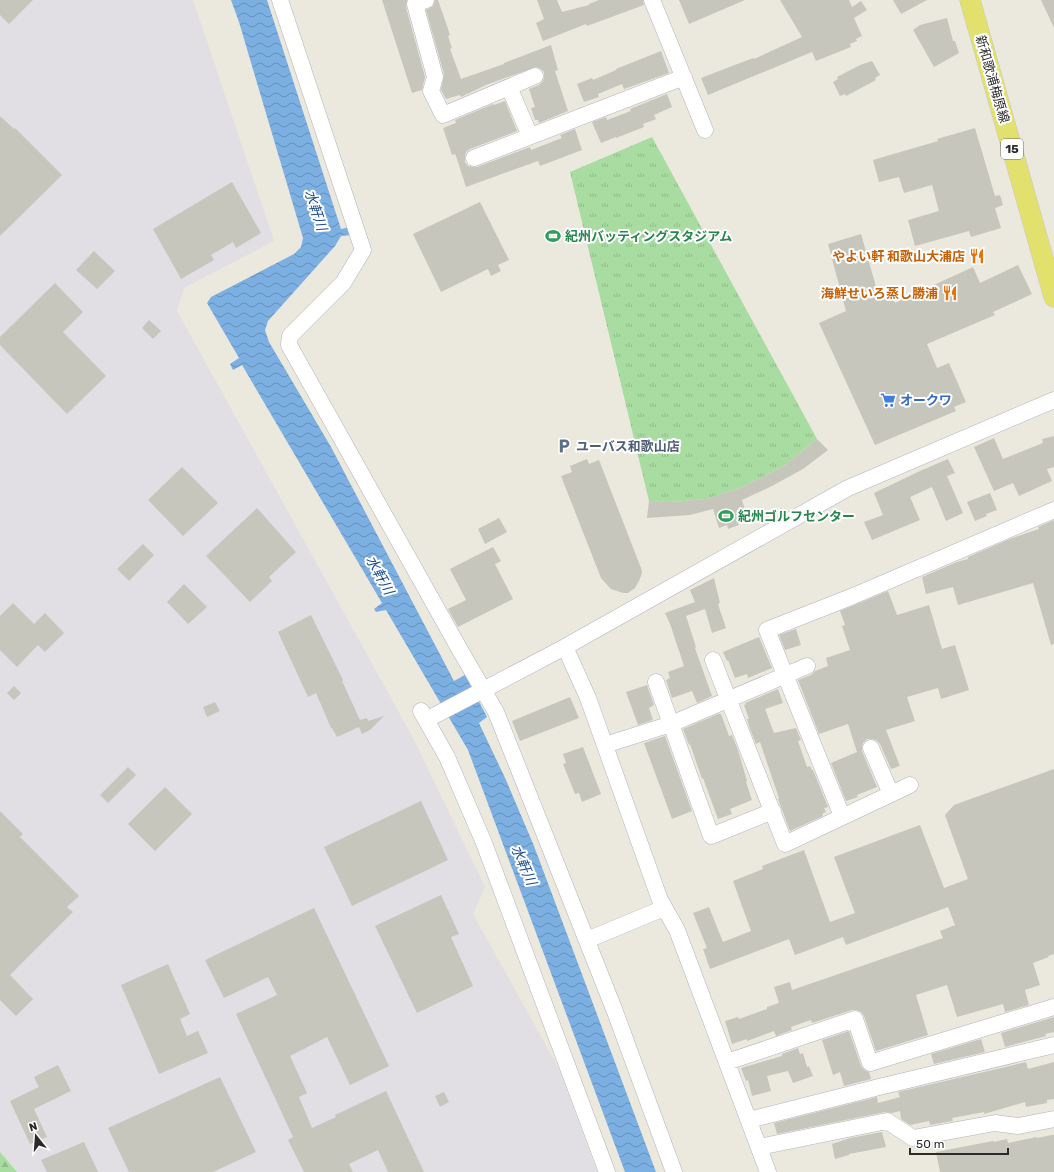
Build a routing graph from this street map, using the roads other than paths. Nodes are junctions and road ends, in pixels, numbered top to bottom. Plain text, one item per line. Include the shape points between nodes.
1 (280, 0) edge
2 (426, 0) edge
3 (652, 0) edge
4 (970, 0) edge
5 (535, 76) dead end
6 (684, 77) junction
7 (509, 87) junction
8 (705, 130) dead end
9 (530, 136) junction
10 (474, 158) dead end
11 (1054, 297) edge
12 (1054, 400) edge
13 (1054, 510) edge
14 (564, 646) junction
15 (713, 660) dead end
16 (807, 666) dead end
17 (785, 675) junction
18 (656, 682) dead end
19 (480, 692) junction
20 (728, 699) junction
21 (671, 724) junction
22 (605, 745) junction
23 (871, 748) dead end
24 (910, 785) dead end
25 (891, 794) junction
26 (772, 811) junction
27 (842, 816) junction
28 (664, 908) junction
29 (587, 940) junction
30 (1054, 1007) edge
31 (1054, 1045) edge
32 (727, 1062) junction
33 (1054, 1118) edge
34 (749, 1120) junction
35 (759, 1147) junction
36 (607, 1172) edge
37 (674, 1172) edge
38 (768, 1172) edge

1 - 19 street via 363,250 343,284 290,336 289,345
2 - 7 street via 415,4 435,77 432,91 443,115
3 - 6 street
4 - 11 main road, 新和歌浦梅原線 / 15
5 - 7 street
6 - 8 street
6 - 9 street
7 - 9 street
9 - 10 street
12 - 14 street via 848,488
13 - 17 street via 767,630
14 - 19 street
14 - 22 street via 588,698
15 - 20 street
16 - 17 street
17 - 20 street
17 - 27 street
18 - 21 street
19 - 29 street via 496,712
19 - 36 street via 423,716 447,757 484,844
20 - 21 street
20 - 26 street
21 - 22 street
21 - 26 street via 711,836
22 - 28 street
23 - 25 street
24 - 25 street
25 - 27 street
26 - 27 street via 785,844
28 - 29 street
28 - 32 street via 677,930
29 - 37 street
30 - 32 street via 870,1063 855,1019
31 - 34 street
32 - 34 street
33 - 35 street via 1018,1126 995,1123 913,1138 887,1121
34 - 35 street
35 - 38 street

